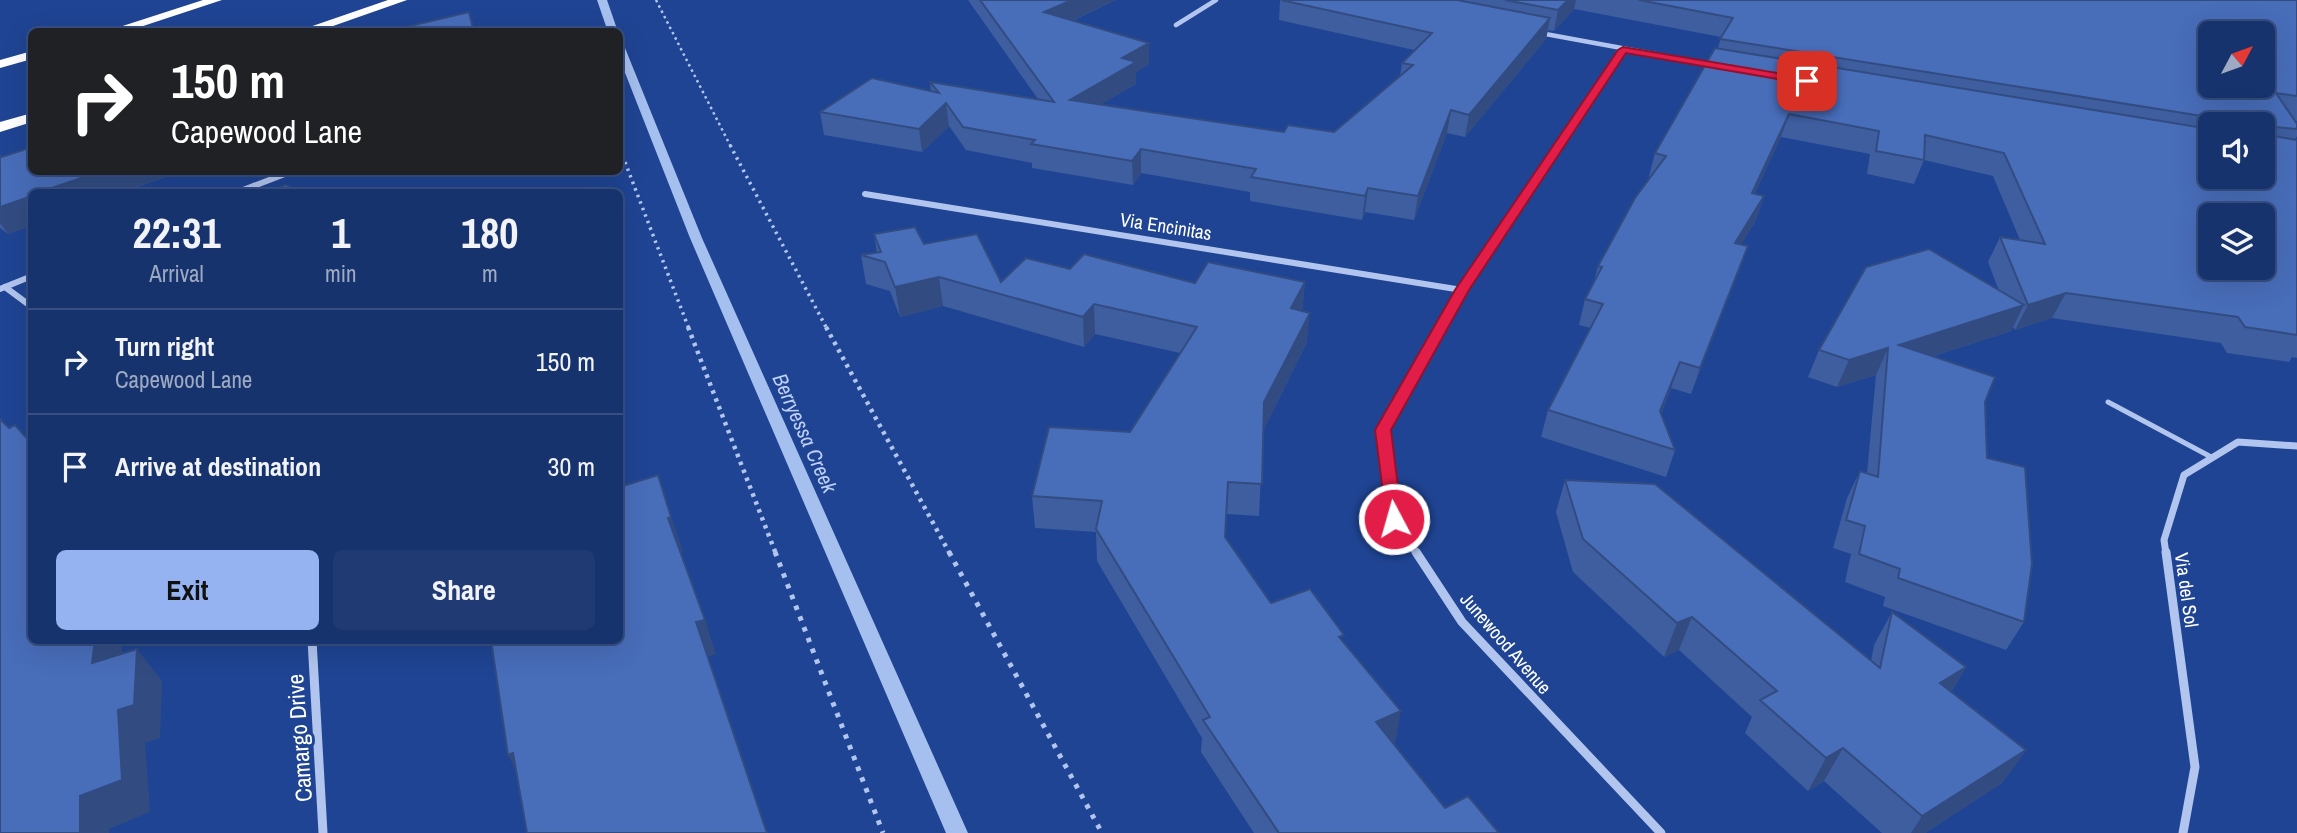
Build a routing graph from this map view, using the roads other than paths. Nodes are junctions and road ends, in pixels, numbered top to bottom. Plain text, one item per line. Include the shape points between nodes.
1 (216, 0) edge
2 (401, 0) edge
3 (1216, 0) edge
4 (1176, 25) dead end
5 (123, 28) edge
6 (314, 28) edge
7 (1527, 30) edge
8 (1623, 50) junction
9 (28, 56) edge
10 (0, 64) edge
11 (1718, 66) edge
12 (28, 118) edge
13 (0, 127) edge
14 (282, 175) edge
15 (246, 189) edge
16 (865, 194) dead end
17 (28, 278) edge
18 (2, 288) edge
19 (1462, 290) junction
20 (28, 304) edge
21 (2108, 402) dead end
22 (2297, 446) edge
23 (2213, 458) junction
24 (312, 644) edge
25 (323, 833) edge
26 (1661, 833) edge
27 (2183, 833) edge

1 - 5 highway
2 - 6 highway
3 - 4 street
7 - 8 street
8 - 11 street
8 - 19 street, Junewood Avenue
9 - 10 highway
12 - 13 highway
14 - 15 street
16 - 19 street, Via Encinitas
17 - 18 street
18 - 20 street
19 - 26 street, Junewood Avenue via 1383,430 1394,519 1462,622
21 - 23 lane
22 - 23 street, Via del Sol via 2238,442
23 - 27 street, Via del Sol via 2184,475 2164,540 2194,767
24 - 25 street, Camargo Drive

